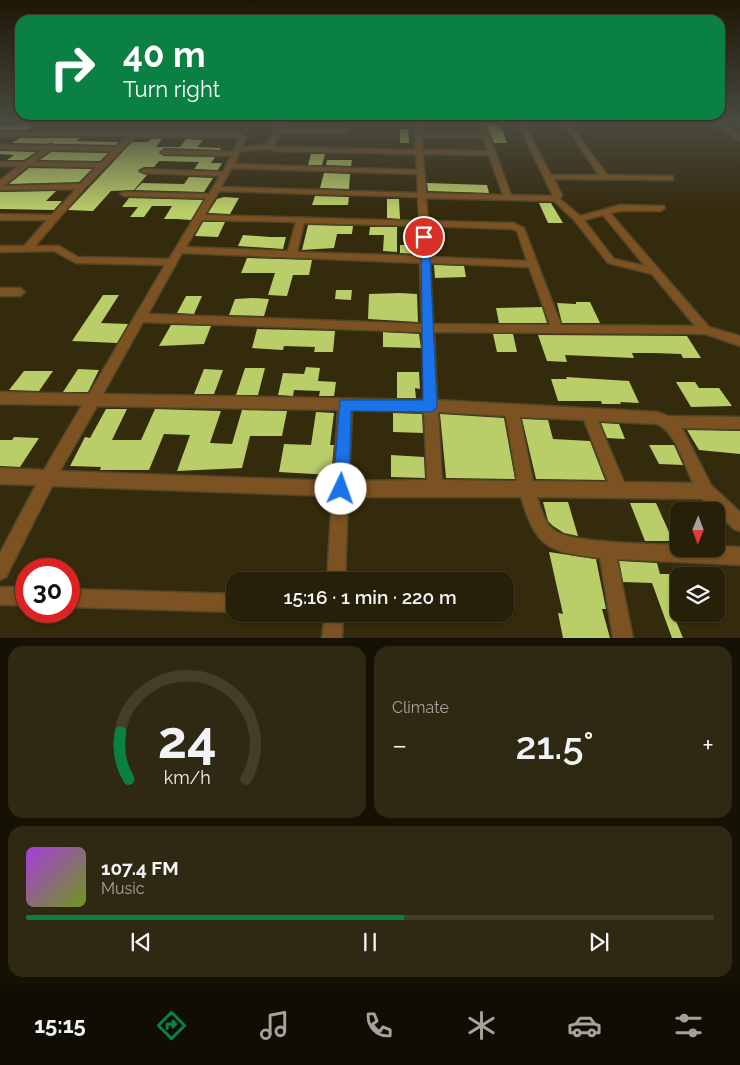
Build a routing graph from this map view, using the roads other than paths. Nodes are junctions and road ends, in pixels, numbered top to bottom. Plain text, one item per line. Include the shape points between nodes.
1 (237, 151) edge
2 (44, 152) edge
3 (115, 152) edge
4 (164, 152) dead end
5 (181, 152) edge
6 (412, 152) edge
7 (420, 152) junction
8 (536, 152) edge
9 (587, 152) edge
10 (491, 153) joint
11 (0, 164) edge
12 (29, 164) junction
13 (102, 165) junction
14 (228, 170) junction
15 (144, 171) dead end
16 (420, 172) junction
17 (550, 177) junction
18 (604, 177) junction
19 (670, 178) dead end
20 (0, 186) edge
21 (82, 186) junction
22 (214, 193) junction
23 (124, 194) dead end
24 (420, 195) junction
25 (508, 198) junction
26 (556, 199) junction
27 (661, 208) dead end
28 (604, 211) junction
29 (0, 217) edge
30 (200, 217) junction
31 (53, 218) junction
32 (301, 219) junction
33 (578, 219) junction
34 (424, 222) junction
35 (0, 249) edge
36 (27, 249) junction
37 (180, 250) junction
38 (292, 253) junction
39 (426, 258) junction
40 (172, 262) junction
41 (533, 264) junction
42 (654, 271) junction
43 (0, 292) edge
44 (20, 292) dead end
45 (140, 318) junction
46 (427, 328) junction
47 (557, 330) junction
48 (705, 330) junction
49 (740, 341) edge
50 (0, 398) edge
51 (93, 398) junction
52 (345, 405) junction
53 (430, 406) junction
54 (512, 409) junction
55 (588, 414) junction
56 (668, 422) junction
57 (740, 423) edge
58 (0, 476) edge
59 (47, 479) junction
60 (434, 488) junction
61 (341, 489) junction
62 (527, 489) junction
63 (619, 490) junction
64 (705, 491) junction
65 (740, 523) edge
66 (607, 550) junction
67 (740, 556) edge
68 (0, 571) edge
69 (336, 572) edge
70 (0, 596) edge
71 (15, 596) edge
72 (80, 598) edge
73 (226, 603) edge
74 (333, 622) edge
75 (332, 638) edge
76 (622, 638) edge

1 - 14 street
2 - 12 street
3 - 13 street
4 - 5 street
6 - 7 street
7 - 10 street
7 - 16 street
8 - 17 street
9 - 18 street
10 - 25 street
11 - 12 street
12 - 13 street
12 - 20 street
13 - 21 street
14 - 15 street
14 - 16 street
14 - 22 street
16 - 24 street
17 - 18 street
17 - 26 street via 558,195
18 - 19 street
20 - 21 street
21 - 31 street
22 - 23 street
22 - 24 street
22 - 30 street
24 - 25 street
24 - 34 street
25 - 26 street
26 - 33 street
27 - 28 street via 628,207
28 - 33 street
28 - 42 street
29 - 31 street
30 - 32 street
30 - 37 street
31 - 36 street
32 - 34 street
32 - 38 street
33 - 42 street via 612,261
34 - 39 street
34 - 41 street via 517,227
35 - 36 street
36 - 40 street via 56,248 76,260
37 - 38 street
37 - 40 street
38 - 39 street
39 - 41 street
39 - 46 street
40 - 45 street
41 - 47 street
42 - 48 street
43 - 44 street
45 - 46 street
45 - 51 street
46 - 47 street
46 - 53 street
47 - 48 street
48 - 49 street
50 - 51 street
51 - 52 street
51 - 59 street
52 - 53 street
52 - 61 street
53 - 54 street
53 - 60 street
54 - 55 street
54 - 62 street
55 - 56 street via 657,418
55 - 63 street
56 - 57 street
56 - 64 street
58 - 59 street
59 - 61 street
59 - 68 street
60 - 61 street
60 - 62 street
61 - 69 street
62 - 63 street
62 - 66 street via 536,520 547,536 561,543
63 - 64 street
64 - 65 street
66 - 67 street
66 - 76 street
70 - 71 street
72 - 73 street
74 - 75 street

